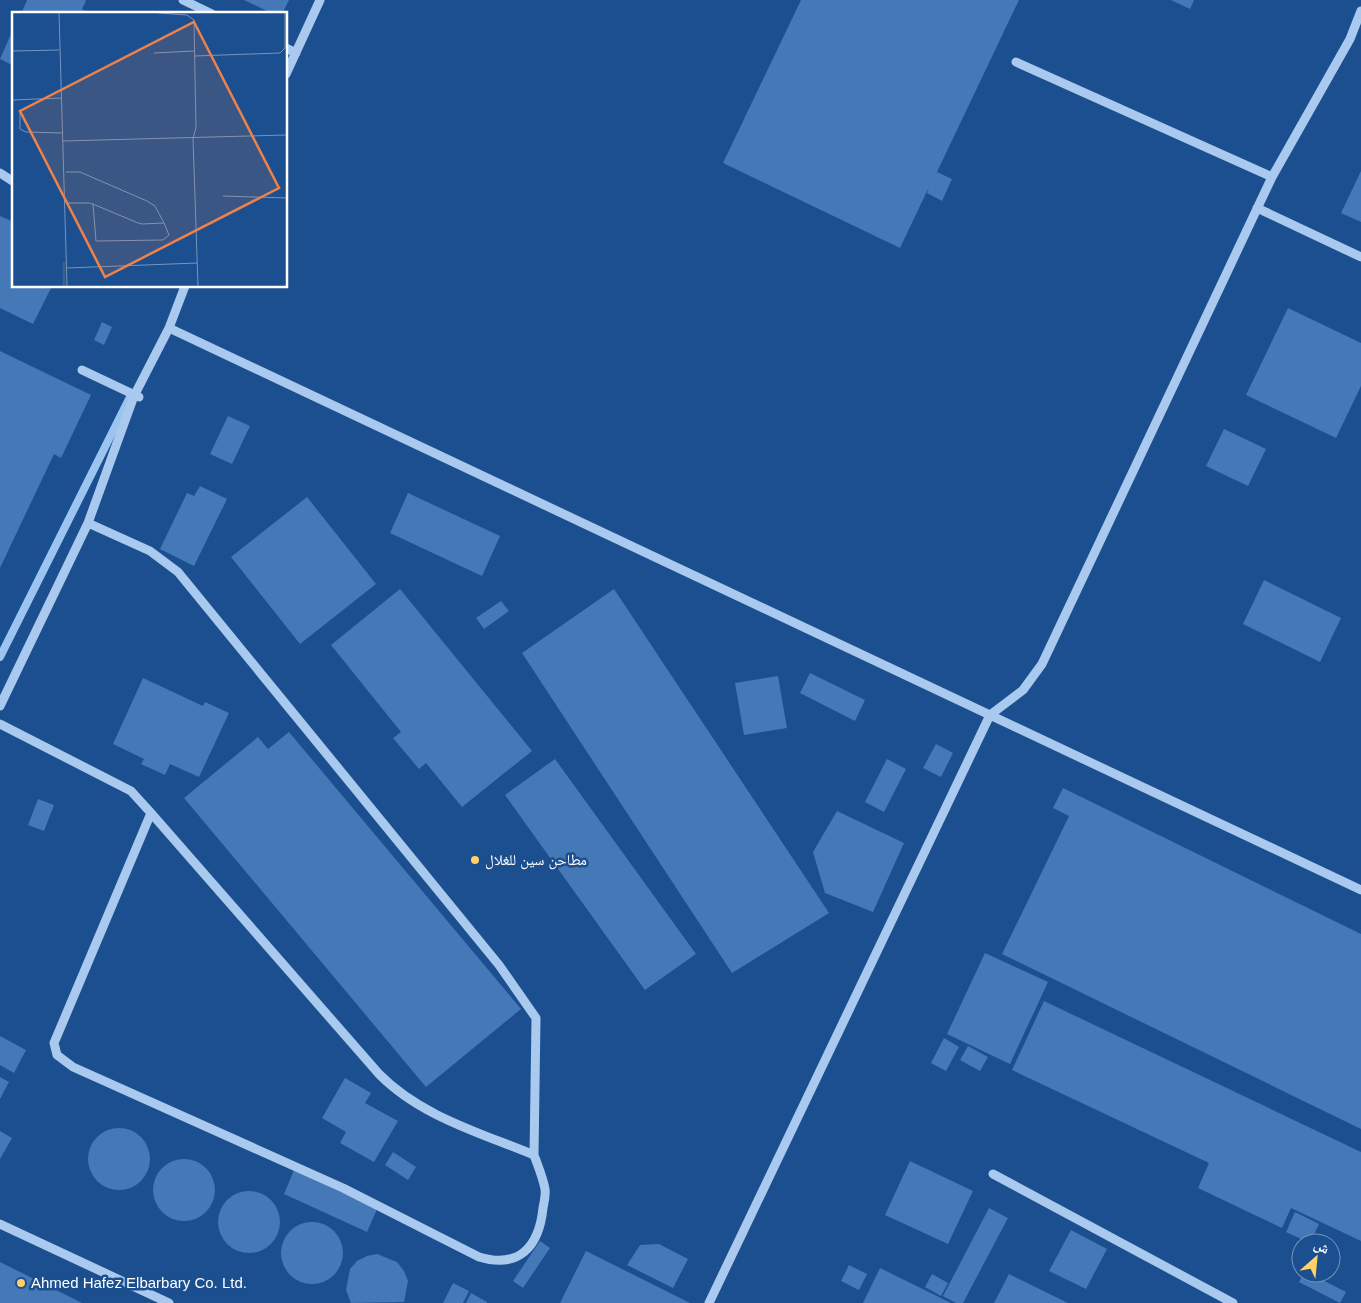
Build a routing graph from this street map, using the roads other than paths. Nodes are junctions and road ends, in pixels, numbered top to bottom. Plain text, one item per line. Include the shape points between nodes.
1 (183, 0) edge
2 (320, 0) edge
3 (1361, 11) edge
4 (208, 12) edge
5 (288, 49) edge
6 (296, 53) junction
7 (1016, 62) dead end
8 (288, 70) edge
9 (0, 173) edge
10 (1272, 177) junction
11 (12, 181) edge
12 (1257, 208) junction
13 (1361, 256) edge
14 (184, 288) edge
15 (169, 328) junction
16 (82, 370) dead end
17 (137, 396) junction
18 (88, 523) junction
19 (0, 706) edge
20 (990, 715) junction
21 (0, 724) edge
22 (151, 813) junction
23 (1361, 890) edge
24 (534, 1155) junction
25 (993, 1174) dead end
26 (0, 1224) edge
27 (169, 1303) edge
28 (709, 1303) edge
29 (1234, 1303) edge

1 - 4 street
2 - 6 street
3 - 10 street via 1350,39
5 - 6 street
6 - 8 street
7 - 10 street
9 - 11 street
10 - 12 street
12 - 13 street
12 - 20 street via 1042,664 1023,690
14 - 15 street
15 - 17 street
15 - 20 street
16 - 17 street, bridge
17 - 18 street
18 - 19 street
18 - 24 street via 150,551 178,572 499,965 536,1018
20 - 23 street
20 - 28 street
21 - 22 street via 131,790
22 - 24 street via 396,1091 416,1105
22 - 24 street via 54,1042 57,1055 73,1067 343,1188 479,1257 496,1262 514,1258 530,1248 541,1226 545,1190
25 - 29 street
26 - 27 street

